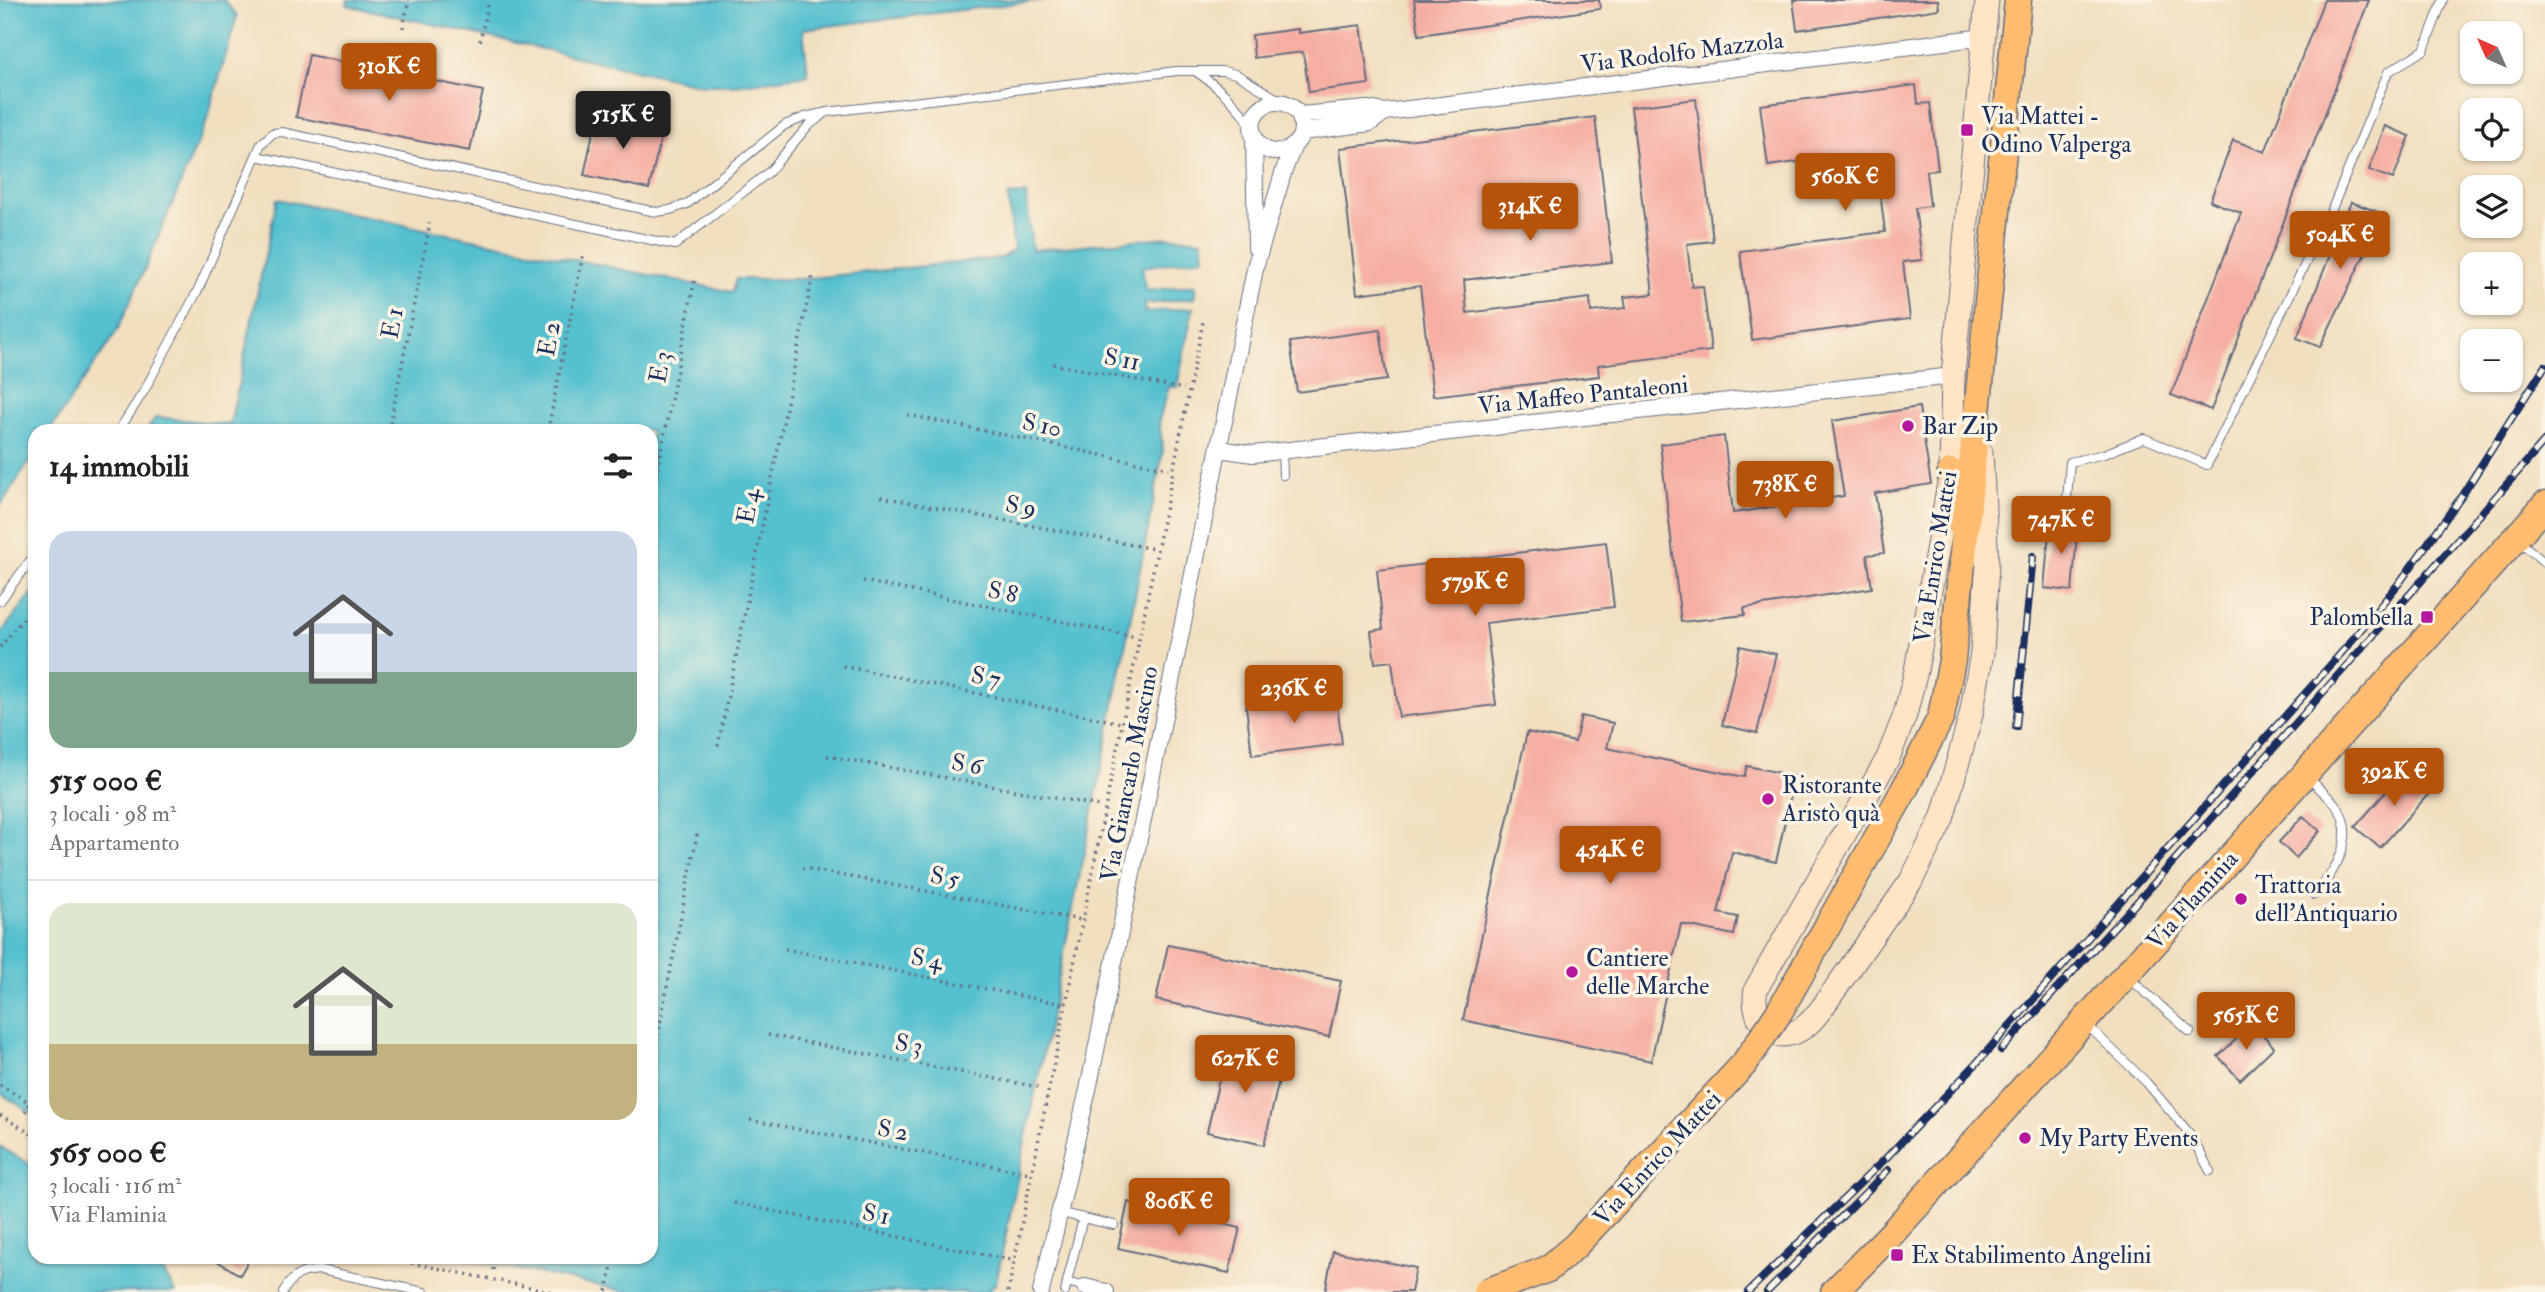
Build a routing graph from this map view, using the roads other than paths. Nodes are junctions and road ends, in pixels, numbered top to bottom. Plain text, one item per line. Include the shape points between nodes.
1 (1987, 0) edge
2 (2018, 0) edge
3 (2443, 0) edge
4 (1984, 37) junction
5 (1195, 71) junction
6 (1281, 101) junction
7 (827, 112) junction
8 (1253, 131) junction
9 (1299, 131) junction
10 (256, 156) junction
11 (1256, 264) junction
12 (1953, 376) junction
13 (1978, 419) junction
14 (123, 424) edge
15 (1219, 449) junction
16 (1282, 451) junction
17 (1951, 472) junction
18 (1283, 475) dead end
19 (2545, 505) edge
20 (2066, 512) dead end
21 (2515, 538) junction
22 (28, 563) edge
23 (2545, 563) edge
24 (1962, 564) junction
25 (0, 601) edge
26 (2304, 774) junction
27 (2314, 895) dead end
28 (2126, 975) junction
29 (2083, 1022) junction
30 (1767, 1029) junction
31 (2190, 1032) dead end
32 (2210, 1171) dead end
33 (1061, 1213) junction
34 (1083, 1218) junction
35 (1114, 1225) dead end
36 (1067, 1282) junction
37 (1084, 1287) joint
38 (283, 1292) edge
39 (424, 1292) edge
40 (1041, 1292) edge
41 (1065, 1292) edge
42 (1106, 1292) edge
43 (1486, 1292) edge
44 (1516, 1292) edge
45 (1834, 1292) edge

1 - 4 street, Via Enrico Mattei
2 - 13 main road, Via Enrico Mattei
3 - 20 lane via 2424,50 2388,72 2332,209 2207,465 2144,438 2070,462
4 - 9 street, Via Rodolfo Mazzola via 1385,112 1370,123
4 - 12 street, Via Enrico Mattei
5 - 6 lane via 1236,74
5 - 7 lane
5 - 8 lane via 1234,101
6 - 8 street via 1261,107 1254,116
6 - 9 street via 1293,106
7 - 10 lane via 785,125 687,204 656,212 282,132 267,136
7 - 10 lane via 808,126 769,172 675,245
8 - 9 street via 1267,150 1276,152 1286,150
8 - 11 street, Via Giancarlo Mascino
9 - 11 street, Via Giancarlo Mascino
10 - 14 lane via 199,288
11 - 15 street, Via Giancarlo Mascino
12 - 16 street, Via Maffeo Pantaleoni
12 - 17 street, Via Enrico Mattei
13 - 24 main road, Via Enrico Mattei
13 - 30 street, Via Enrico Mattei via 1987,564 1982,653 1971,715 1942,819 1911,881 1822,1008 1796,1032 1785,1035
15 - 16 street, Via Maffeo Pantaleoni via 1254,454
15 - 33 street, Via Giancarlo Mascino
16 - 18 lane
17 - 24 main road
17 - 30 street, Via Enrico Mattei via 1905,715 1888,758 1756,989 1753,1003
19 - 21 main road, Via Flaminia
21 - 23 lane
21 - 26 main road, Via Flaminia
22 - 25 lane
24 - 43 main road, Via Enrico Mattei, bridge via 1941,717 1778,1013 1744,1064 1575,1246 1548,1269
26 - 27 lane via 2336,806 2344,840 2341,858
26 - 28 main road, Via Flaminia
28 - 29 main road, Via Flaminia
28 - 31 lane
29 - 32 lane via 2147,1082 2190,1135
29 - 45 main road, Via Flaminia
30 - 44 street, Via Enrico Mattei
33 - 34 lane
33 - 40 street, Via Giancarlo Mascino
34 - 35 lane
34 - 36 lane
36 - 37 lane
36 - 41 lane
37 - 42 street
38 - 39 lane via 297,1274 321,1270

